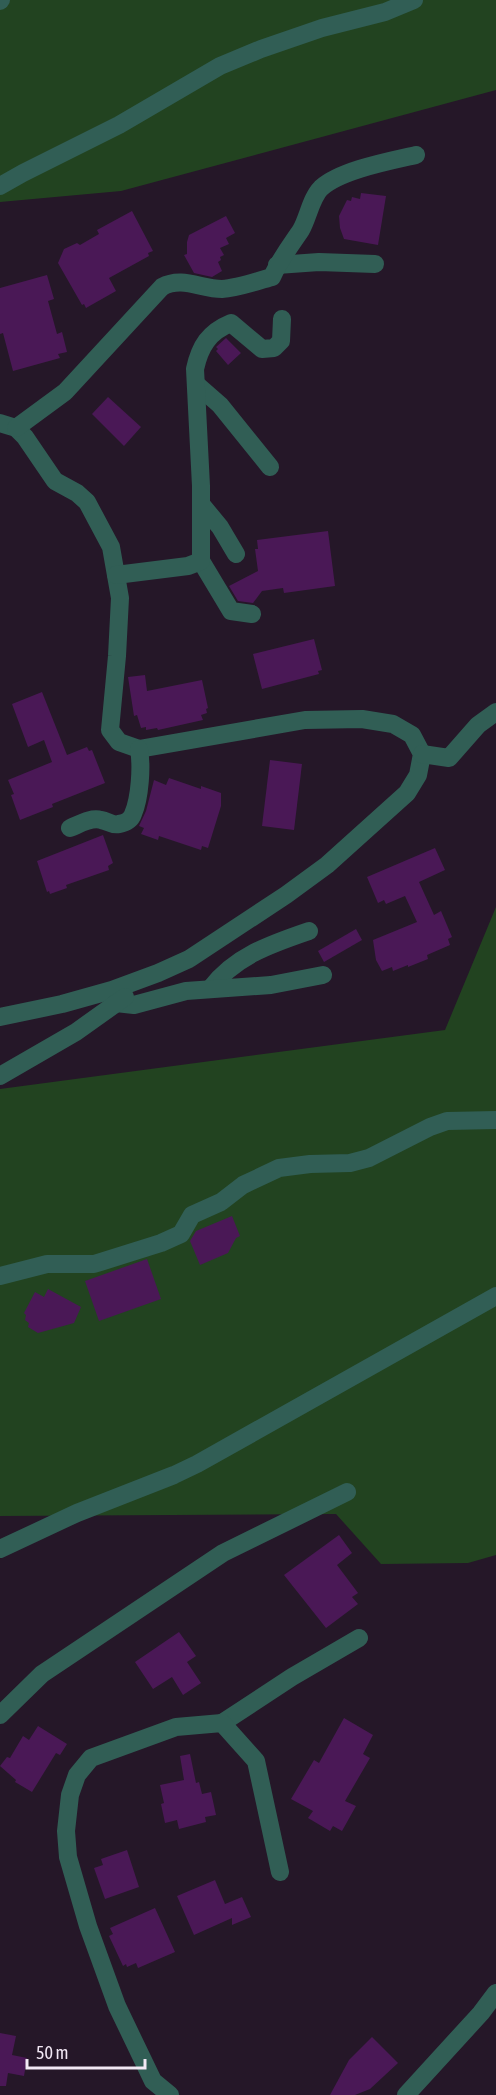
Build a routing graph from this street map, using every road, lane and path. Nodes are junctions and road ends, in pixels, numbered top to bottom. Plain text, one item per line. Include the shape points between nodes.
1 (414, 0) edge
2 (416, 155) dead end
3 (0, 186) edge
4 (375, 264) dead end
5 (278, 265) junction
6 (282, 319) dead end
7 (196, 384) junction
8 (8, 425) edge
9 (270, 467) dead end
10 (201, 504) junction
11 (236, 554) dead end
12 (201, 561) junction
13 (116, 575) junction
14 (252, 614) dead end
15 (496, 711) edge
16 (139, 749) junction
17 (422, 754) junction
18 (70, 828) dead end
19 (309, 931) dead end
20 (158, 973) junction
21 (323, 975) dead end
22 (210, 989) junction
23 (116, 1003) junction
24 (0, 1017) edge
25 (0, 1076) edge
26 (496, 1120) edge
27 (0, 1276) edge
28 (496, 1296) edge
29 (348, 1492) dead end
30 (0, 1549) edge
31 (359, 1638) dead end
32 (0, 1715) edge
33 (222, 1723) junction
34 (280, 1872) dead end
35 (496, 1993) edge
36 (170, 2095) edge
37 (406, 2095) edge

1 - 3 street via 385,12 322,28 220,66 119,125
2 - 5 street via 360,170 320,189 302,228
4 - 5 street
5 - 8 street via 272,277 222,289 179,282 162,287 65,392
6 - 7 street via 281,341 274,348 262,349 231,323 219,328 198,352
7 - 9 street via 219,405
7 - 10 street
8 - 13 street via 25,437 55,481 87,502 111,547
10 - 11 street
10 - 12 street
12 - 13 street
12 - 14 street via 231,611
13 - 16 street via 120,598 110,730 119,742
15 - 17 street via 449,758
16 - 17 street via 305,720 362,719 393,724 412,735
16 - 18 street via 142,766 133,815 118,825 93,818
17 - 20 street via 418,775 407,793 327,865 189,959
19 - 22 street via 243,958
20 - 23 street
20 - 24 street via 62,1004
21 - 22 street via 271,985
22 - 23 street via 134,1005
23 - 25 street via 76,1032
26 - 27 street via 447,1121 350,1163 279,1168 192,1215 181,1234 161,1244 94,1264 47,1264
28 - 30 street via 197,1464
29 - 32 street via 223,1553 42,1674
31 - 33 street
33 - 34 street via 256,1761
33 - 36 street via 176,1726 91,1758 70,1795 68,1857 88,1926 117,2006 153,2081
35 - 37 street

